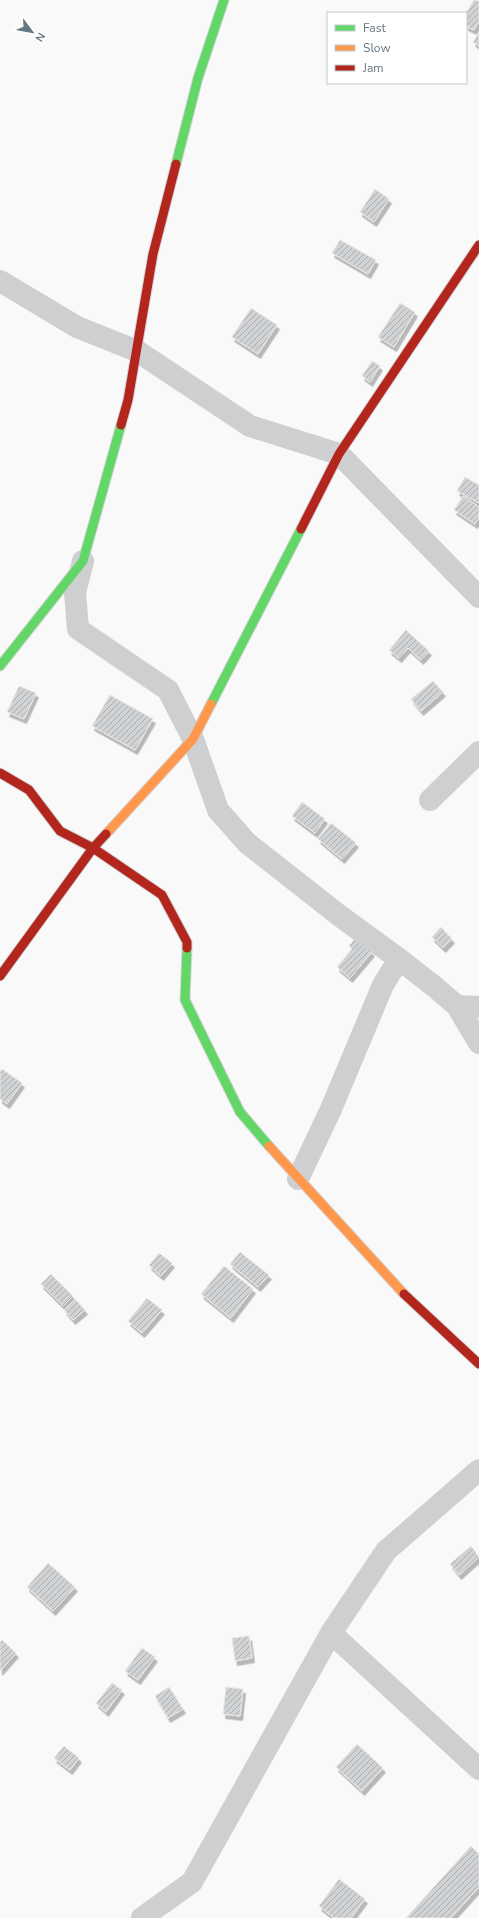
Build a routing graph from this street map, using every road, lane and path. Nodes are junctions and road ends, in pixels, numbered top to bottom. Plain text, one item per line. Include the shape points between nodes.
1 (224, 0) edge
2 (479, 244) edge
3 (0, 281) edge
4 (137, 351) junction
5 (339, 454) junction
6 (82, 561) junction
7 (479, 597) edge
8 (0, 666) edge
9 (193, 739) junction
10 (479, 752) edge
11 (0, 773) edge
12 (430, 800) dead end
13 (93, 848) junction
14 (399, 960) junction
15 (0, 976) edge
16 (456, 1006) junction
17 (479, 1008) edge
18 (479, 1042) edge
19 (298, 1179) junction
20 (479, 1364) edge
21 (479, 1470) edge
22 (331, 1632) junction
23 (479, 1769) edge
24 (142, 1918) edge

1 - 4 street via 198,78 153,254
2 - 5 street
3 - 4 street via 76,327
4 - 5 street via 250,426
4 - 6 street via 128,400
5 - 7 street
5 - 9 street
6 - 8 street
6 - 9 street via 75,593 78,629 168,690
9 - 13 street
9 - 14 street via 218,810 247,843
10 - 12 street
11 - 13 street via 29,790 60,831
13 - 15 street
13 - 19 street via 162,895 187,942 185,1000 240,1112
14 - 16 street
14 - 19 street via 382,985
16 - 17 street
16 - 18 street
19 - 20 street via 417,1307
21 - 22 street via 386,1551
22 - 23 street
22 - 24 street via 192,1882

